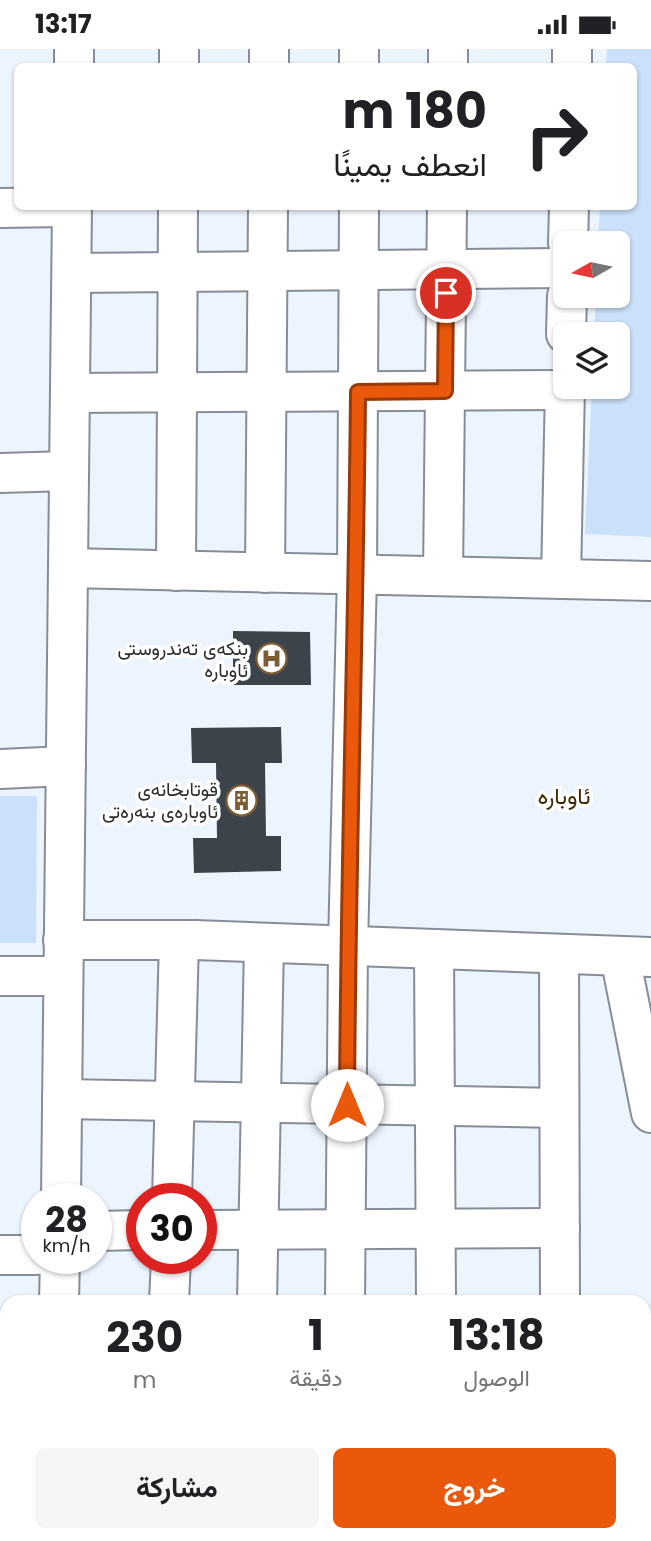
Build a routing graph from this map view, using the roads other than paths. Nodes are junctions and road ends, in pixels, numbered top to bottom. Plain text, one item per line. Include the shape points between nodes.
1 (72, 210) edge
2 (178, 210) edge
3 (268, 210) edge
4 (359, 210) edge
5 (447, 210) edge
6 (569, 210) edge
7 (568, 231) edge
8 (553, 268) edge
9 (446, 269) junction
10 (358, 270) junction
11 (268, 271) junction
12 (178, 272) junction
13 (72, 273) junction
14 (553, 388) edge
15 (445, 391) junction
16 (267, 392) junction
17 (358, 392) junction
18 (70, 393) junction
19 (177, 393) junction
20 (565, 399) edge
21 (69, 471) junction
22 (0, 473) edge
23 (68, 568) junction
24 (176, 571) junction
25 (265, 573) junction
26 (357, 575) junction
27 (443, 576) junction
28 (561, 579) junction
29 (651, 581) edge
30 (66, 766) junction
31 (0, 769) edge
32 (179, 940) junction
33 (264, 943) junction
34 (348, 946) junction
35 (434, 949) junction
36 (559, 954) junction
37 (636, 956) edge
38 (63, 958) junction
39 (0, 976) edge
40 (62, 1099) junction
41 (175, 1101) junction
42 (261, 1103) junction
43 (347, 1105) junction
44 (435, 1106) junction
45 (559, 1108) junction
46 (651, 1113) edge
47 (61, 1183) edge
48 (172, 1183) edge
49 (560, 1228) junction
50 (346, 1229) junction
51 (436, 1229) junction
52 (217, 1230) edge
53 (258, 1230) junction
54 (0, 1255) edge
55 (21, 1255) edge
56 (60, 1274) edge
57 (170, 1274) edge
58 (59, 1295) edge
59 (169, 1295) edge
60 (257, 1295) edge
61 (345, 1295) edge
62 (436, 1295) edge
63 (560, 1295) edge

1 - 13 street
2 - 12 street
3 - 11 street
4 - 10 street
5 - 9 street
6 - 7 street
8 - 9 street
9 - 10 street
9 - 15 street
10 - 11 street
10 - 17 street
11 - 12 street
11 - 16 street
12 - 13 street
12 - 19 street
13 - 18 street
14 - 15 street
15 - 17 street
15 - 27 street
16 - 17 street
16 - 19 street
16 - 25 street
17 - 26 street
18 - 19 street
18 - 21 street
19 - 24 street
20 - 28 street
21 - 22 street
21 - 23 street
23 - 24 street
23 - 30 street
24 - 25 street
25 - 26 street
26 - 27 street
26 - 34 street
27 - 28 street
28 - 29 street
30 - 31 street
30 - 38 street
32 - 33 street
32 - 38 street
32 - 41 street
33 - 34 street
33 - 42 street
34 - 35 street
34 - 43 street
35 - 36 street
35 - 44 street
36 - 37 street
36 - 45 street
37 - 46 street
38 - 39 street
38 - 40 street
40 - 41 street
40 - 47 street
41 - 42 street
41 - 48 street
42 - 43 street
42 - 53 street
43 - 44 street
43 - 50 street
44 - 45 street
44 - 51 street
45 - 49 street
49 - 51 street
49 - 63 street
50 - 51 street
50 - 53 street
50 - 61 street
51 - 62 street
52 - 53 street
53 - 60 street
54 - 55 street
56 - 58 street
57 - 59 street

